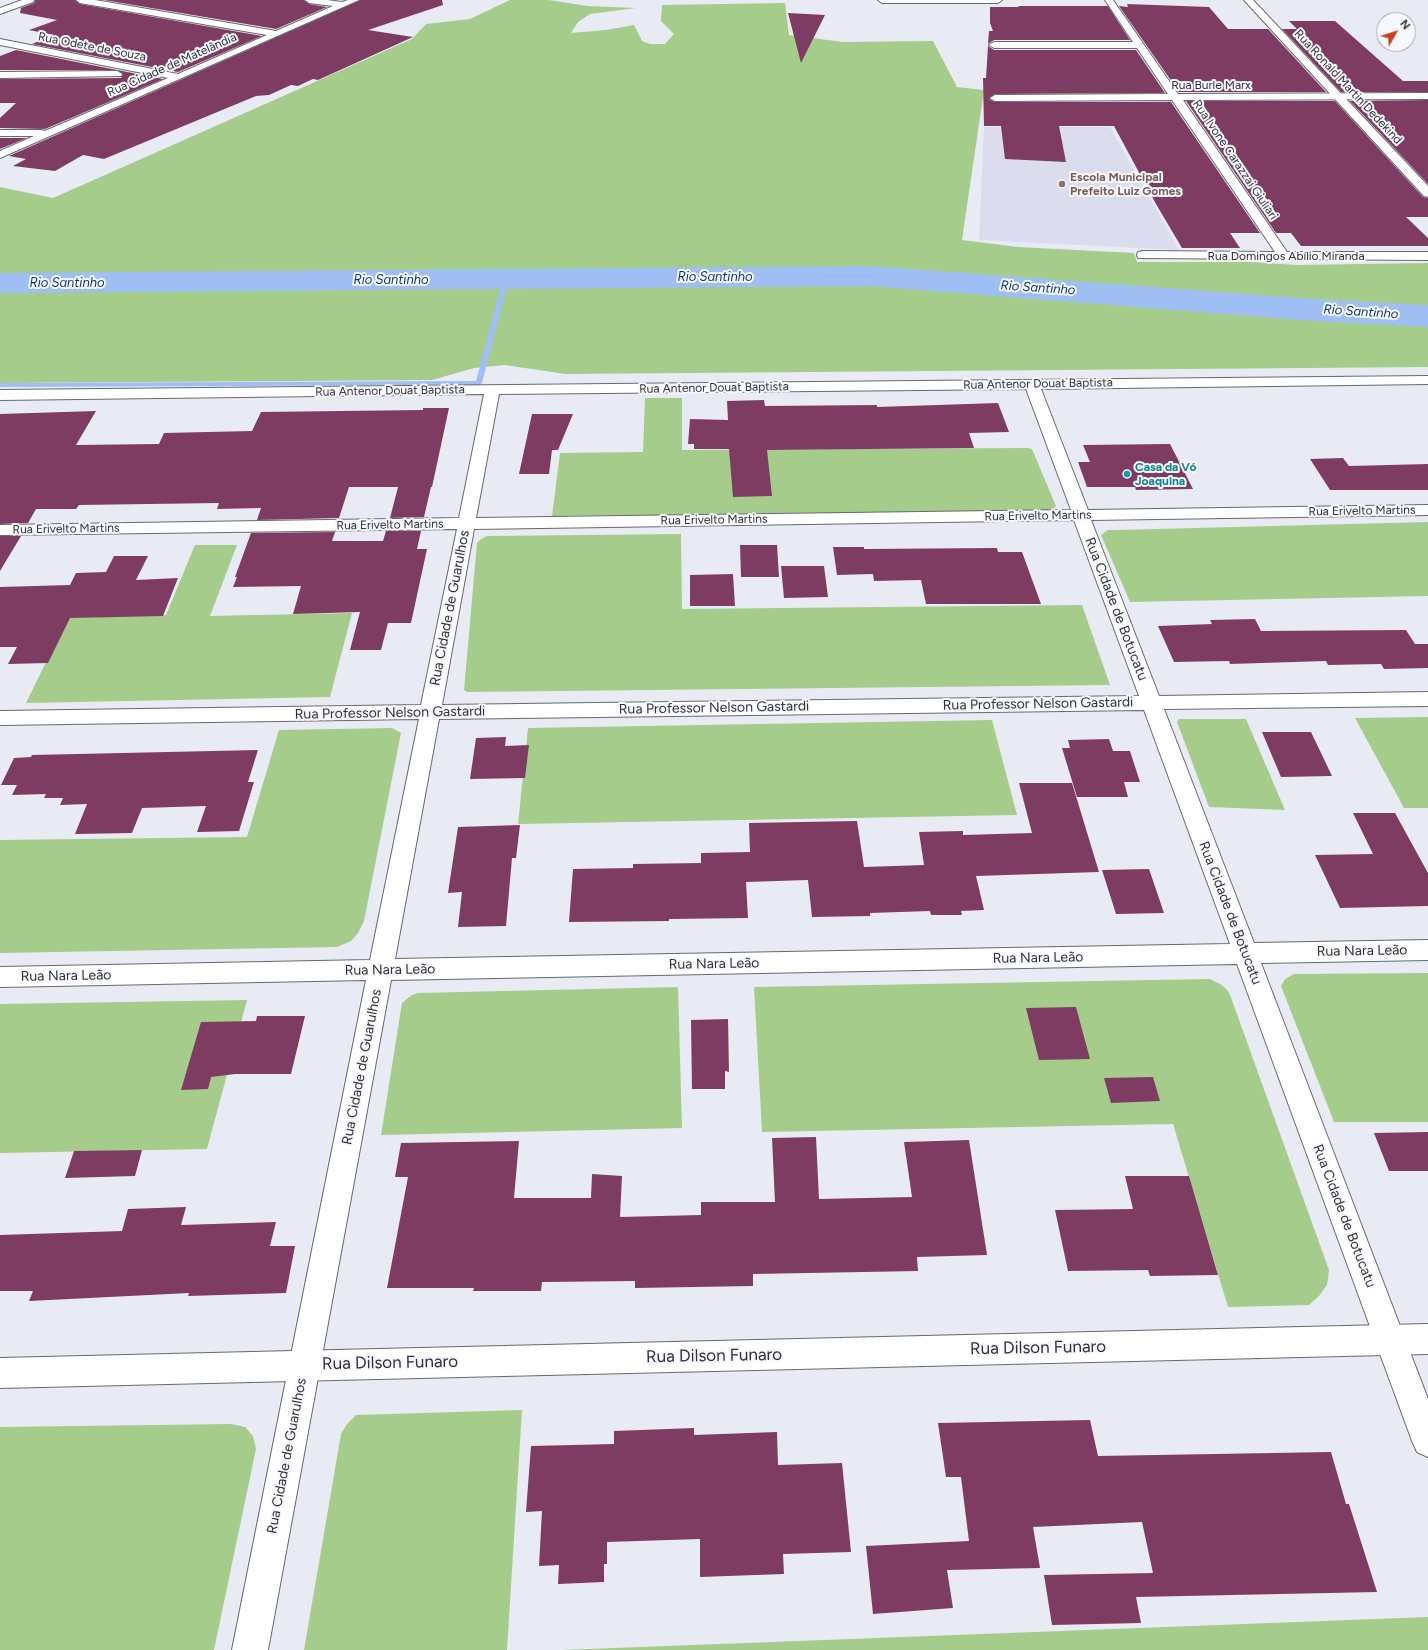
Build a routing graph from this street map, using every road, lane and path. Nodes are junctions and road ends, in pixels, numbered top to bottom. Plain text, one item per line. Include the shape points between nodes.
1 (30, 0) edge
2 (80, 0) edge
3 (309, 0) edge
4 (355, 0) edge
5 (882, 0) edge
6 (998, 0) edge
7 (1109, 0) edge
8 (1248, 0) edge
9 (343, 5) junction
10 (0, 11) edge
11 (276, 34) junction
12 (0, 42) edge
13 (994, 45) dead end
14 (1140, 45) junction
15 (166, 74) junction
16 (0, 75) edge
17 (179, 77) junction
18 (1428, 96) edge
19 (1339, 97) junction
20 (995, 98) dead end
21 (1176, 98) junction
22 (0, 133) edge
23 (51, 133) junction
24 (0, 155) edge
25 (1428, 193) edge
26 (1143, 255) dead end
27 (1284, 256) junction
28 (1428, 256) edge
29 (1428, 380) edge
30 (1032, 384) junction
31 (492, 390) junction
32 (0, 395) edge
33 (1428, 510) edge
34 (1081, 515) junction
35 (466, 524) junction
36 (0, 530) edge
37 (1428, 699) edge
38 (1151, 702) junction
39 (430, 712) junction
40 (0, 718) edge
41 (1428, 950) edge
42 (1245, 954) junction
43 (381, 970) junction
44 (0, 977) edge
45 (1428, 1339) edge
46 (1390, 1340) junction
47 (304, 1365) junction
48 (0, 1373) edge
49 (1428, 1441) edge
50 (250, 1650) edge

1 - 10 street
2 - 11 street
3 - 9 street
4 - 9 street, Rua Cidade de Matelândia
5 - 6 street
7 - 14 street, Rua Ivone Carazzai Giuliari
8 - 19 street, Rua Ronald Martin Dedekind
9 - 11 street, Rua Cidade de Matelândia
11 - 17 street, Rua Cidade de Matelândia
12 - 15 street, Rua Odete de Souza
13 - 14 street
14 - 21 street, Rua Ivone Carazzai Giuliari
15 - 16 street
15 - 17 street, Rua Odete de Souza
17 - 23 street, Rua Cidade de Matelândia
18 - 19 street, Rua Burle Marx
19 - 21 street, Rua Burle Marx
19 - 25 street, Rua Ronald Martin Dedekind
20 - 21 street, Rua Burle Marx
21 - 27 street, Rua Ivone Carazzai Giuliari
22 - 23 street
23 - 24 street, Rua Cidade de Matelândia
26 - 27 street, Rua Domingos Abílio Miranda
27 - 28 street, Rua Domingos Abílio Miranda
29 - 30 street, Rua Antenor Douat Baptista
30 - 31 street, Rua Antenor Douat Baptista
30 - 34 street, Rua Cidade de Botucatu
31 - 32 street, Rua Antenor Douat Baptista
31 - 35 street, Rua Cidade de Guarulhos
33 - 34 street, Rua Erivelto Martins
34 - 35 street, Rua Erivelto Martins
34 - 38 street, Rua Cidade de Botucatu
35 - 36 street, Rua Erivelto Martins
35 - 39 street, Rua Cidade de Guarulhos
37 - 38 street, Rua Professor Nelson Gastardi
38 - 39 street, Rua Professor Nelson Gastardi
38 - 42 street, Rua Cidade de Botucatu
39 - 40 street, Rua Professor Nelson Gastardi
39 - 43 street, Rua Cidade de Guarulhos
41 - 42 street, Rua Nara Leão
42 - 43 street, Rua Nara Leão
42 - 46 street, Rua Cidade de Botucatu
43 - 44 street, Rua Nara Leão
43 - 47 street, Rua Cidade de Guarulhos
45 - 46 street, Rua Dilson Funaro
46 - 47 street, Rua Dilson Funaro
46 - 49 street, Rua Cidade de Botucatu
47 - 48 street, Rua Dilson Funaro
47 - 50 street, Rua Cidade de Guarulhos

